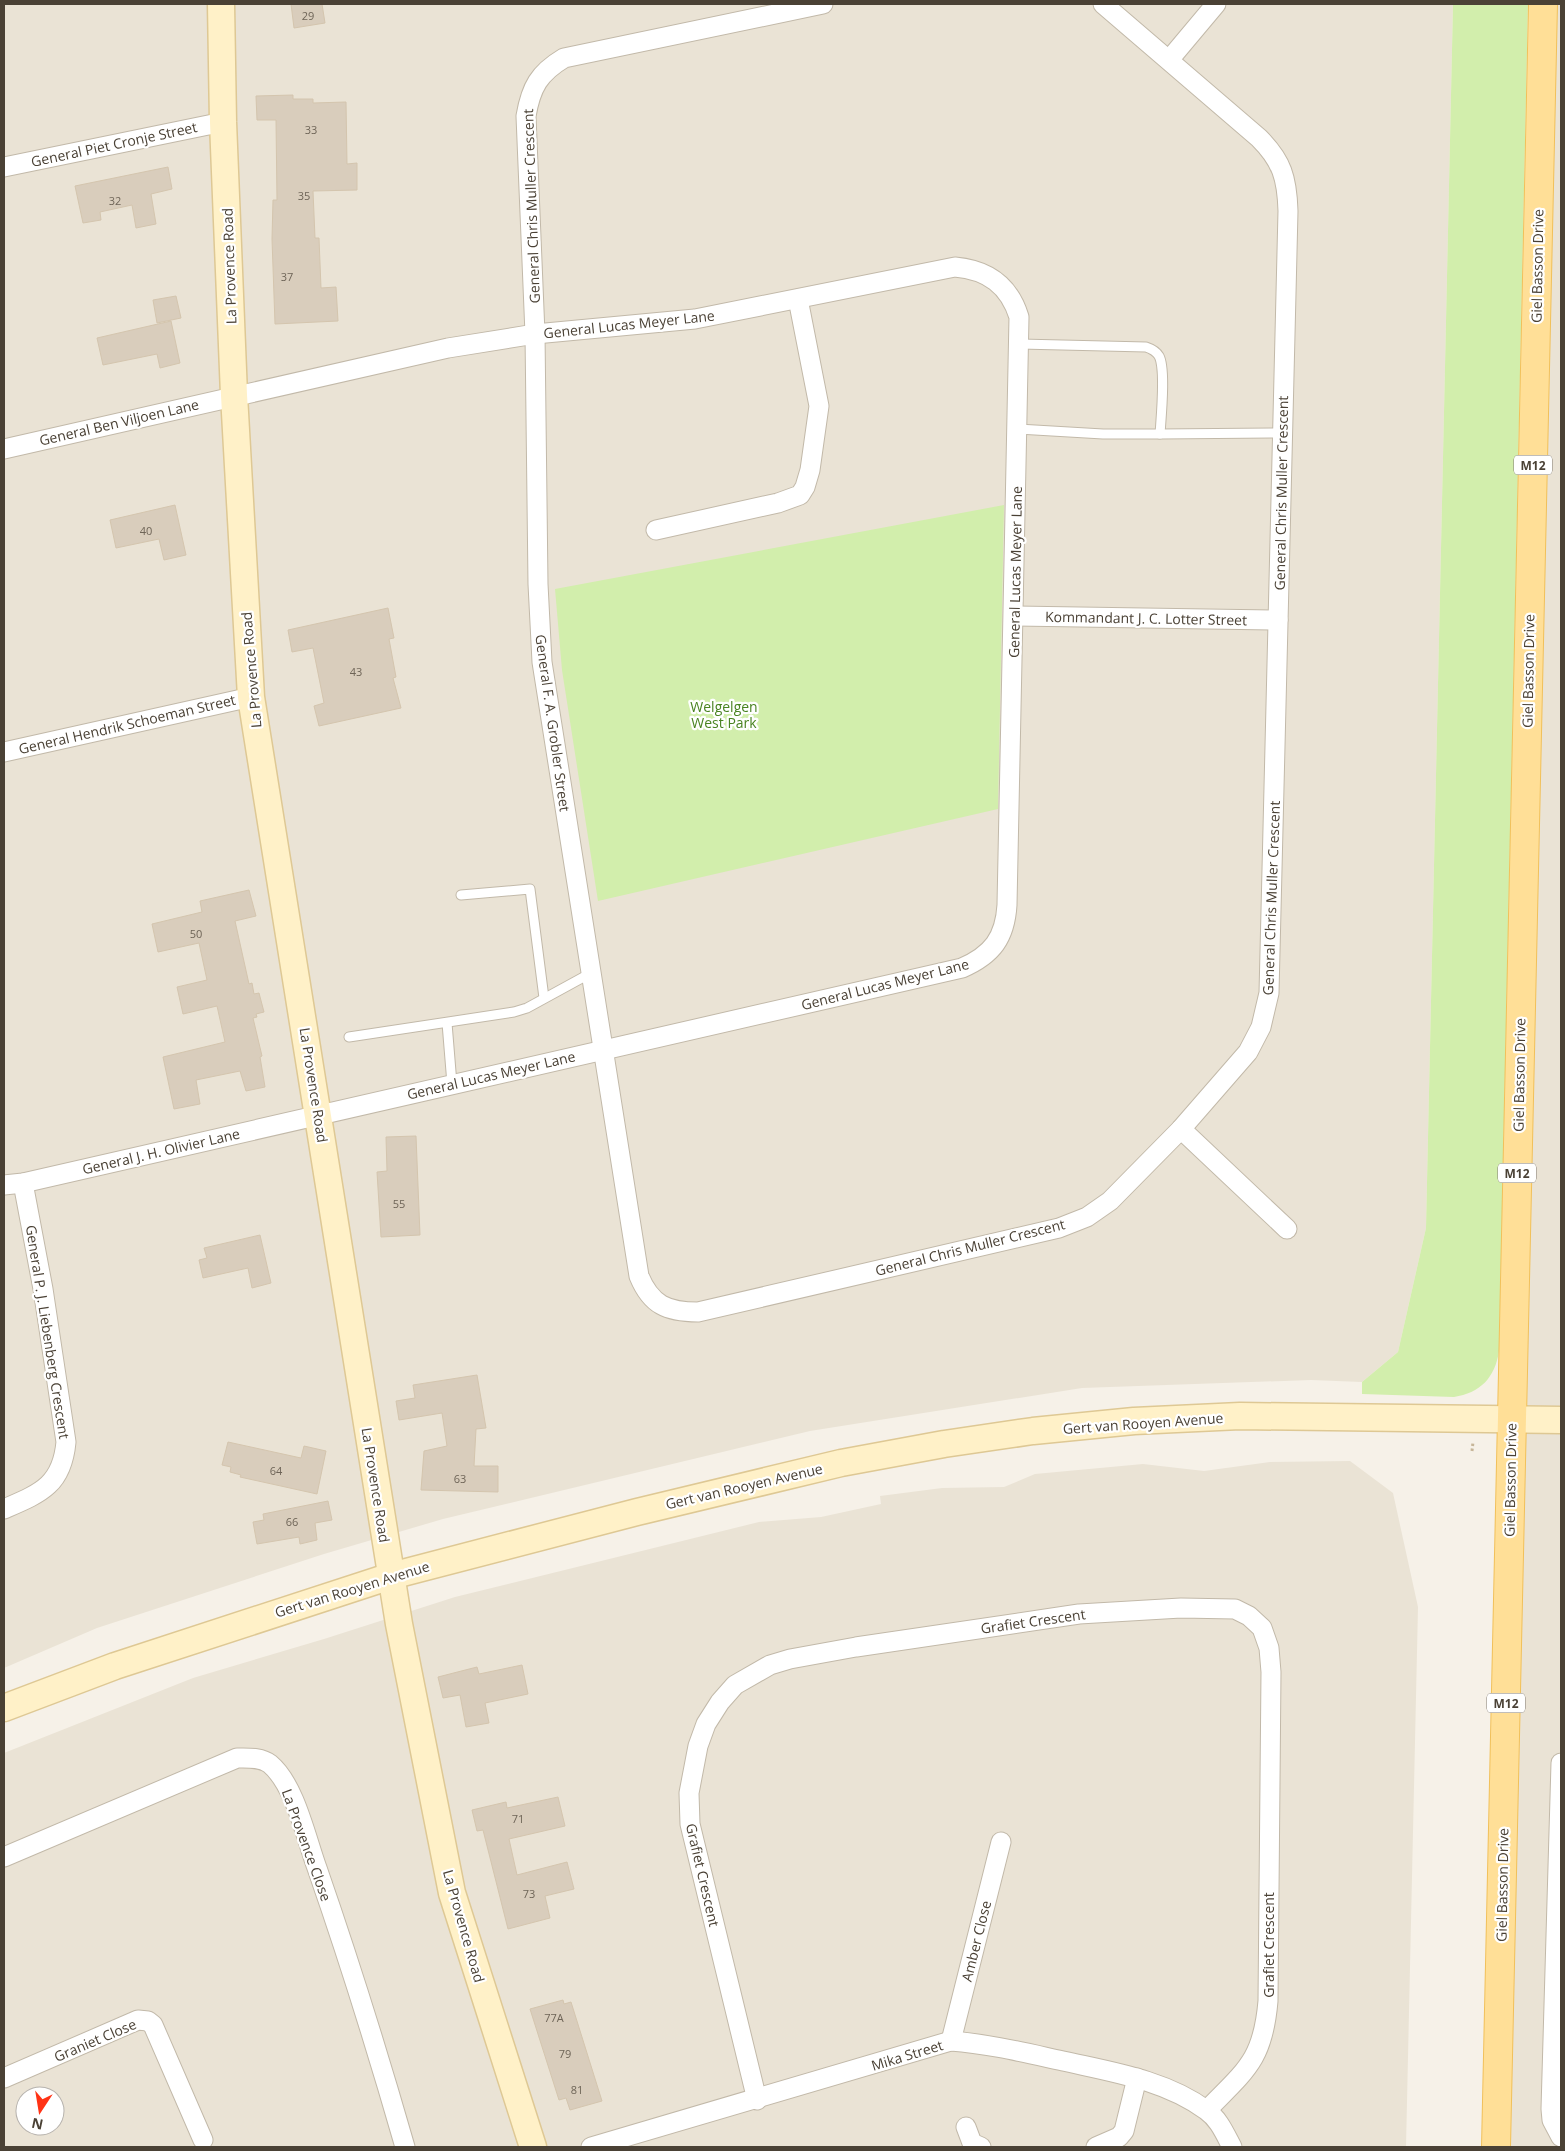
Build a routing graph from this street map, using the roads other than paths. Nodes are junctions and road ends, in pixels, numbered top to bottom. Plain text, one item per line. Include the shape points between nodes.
1 (221, 4) edge
2 (823, 4) edge
3 (1103, 4) edge
4 (1216, 4) edge
5 (1543, 4) edge
6 (1169, 60) junction
7 (223, 122) junction
8 (4, 167) edge
9 (798, 299) junction
10 (536, 334) junction
11 (1020, 344) junction
12 (234, 395) junction
13 (1018, 429) junction
14 (1283, 433) junction
15 (1160, 434) junction
16 (4, 448) edge
17 (656, 530) dead end
18 (1014, 616) junction
19 (1278, 620) junction
20 (251, 697) junction
21 (4, 752) edge
22 (461, 895) dead end
23 (591, 973) junction
24 (544, 998) junction
25 (447, 1023) junction
26 (349, 1037) dead end
27 (603, 1050) junction
28 (452, 1084) junction
29 (318, 1115) junction
30 (1181, 1129) junction
31 (23, 1183) junction
32 (4, 1185) edge
33 (1287, 1229) dead end
34 (1511, 1420) junction
35 (1561, 1420) edge
36 (4, 1508) edge
37 (391, 1576) junction
38 (4, 1708) edge
39 (1561, 1763) edge
40 (1002, 1842) dead end
41 (4, 1857) edge
42 (1559, 1922) edge
43 (951, 2041) junction
44 (4, 2078) edge
45 (1137, 2078) junction
46 (757, 2100) junction
47 (1207, 2110) junction
48 (966, 2128) dead end
49 (1561, 2137) edge
50 (203, 2140) dead end
51 (405, 2147) edge
52 (533, 2147) edge
53 (591, 2147) edge
54 (981, 2147) edge
55 (1096, 2147) edge
56 (1232, 2147) edge
57 (1496, 2147) edge

1 - 7 street, La Provence Road
2 - 10 street, General Chris Muller Crescent via 564,58 540,77 533,88 526,116
3 - 6 street, General Chris Muller Crescent
4 - 6 street
5 - 34 main road, Giel Basson Drive / M12
6 - 14 street, General Chris Muller Crescent via 1274,153 1287,187
7 - 8 street, General Piet Cronje Street
7 - 12 street, La Provence Road
9 - 10 street, General Lucas Meyer Lane via 695,319
9 - 11 street, General Lucas Meyer Lane via 940,269 967,268 988,275 1008,292 1019,317
9 - 17 street via 819,406 805,487 800,495 778,503
10 - 12 street, General Lucas Meyer Lane via 448,348
10 - 23 street, General F. A. Grobler Street via 542,662
11 - 13 street, General Lucas Meyer Lane
11 - 15 lane via 1125,346 1154,350 1160,359 1162,381
12 - 16 street, General Ben Viljoen Lane
12 - 20 street, La Provence Road
13 - 15 lane
13 - 18 street, General Lucas Meyer Lane
14 - 15 lane
14 - 19 street, General Chris Muller Crescent
18 - 19 street, Kommandant J. C. Lotter Street
18 - 27 street, General Lucas Meyer Lane via 1006,922 987,953 962,968
19 - 30 street, General Chris Muller Crescent via 1269,993 1261,1026 1248,1052
20 - 21 street, General Hendrik Schoeman Street
20 - 29 street, La Provence Road
22 - 24 lane via 530,889
23 - 24 lane
23 - 27 street, General F. A. Grobler Street
24 - 25 lane via 514,1012
25 - 26 lane
25 - 28 lane
27 - 28 street, General Lucas Meyer Lane
27 - 30 street, General Chris Muller Crescent via 639,1276 652,1298 665,1308 680,1312 698,1312 1059,1228 1086,1217 1110,1201
28 - 29 street, General Lucas Meyer Lane
29 - 31 street, General J. H. Olivier Lane
29 - 37 street, La Provence Road
30 - 33 street
31 - 32 street, General J. H. Olivier Lane
31 - 36 street, General P. J. Liebenberg Crescent via 66,1442 64,1458 54,1479 43,1491
34 - 35 street, Gert van Rooyen Avenue
34 - 37 street, Gert van Rooyen Avenue via 1240,1416 1134,1421 1033,1431 841,1463
34 - 57 main road, Giel Basson Drive / M12
37 - 38 street, Gert van Rooyen Avenue via 115,1666
37 - 52 street, La Provence Road via 452,1893
39 - 42 street
40 - 43 street, Amber Close
41 - 51 street, La Provence Close via 237,1758 260,1759 270,1764 292,1796 341,1937
42 - 49 street via 1551,2109 1552,2120
43 - 45 street, Mika Street via 982,2043
43 - 46 street, Mika Street
44 - 50 street, Graniet Close via 138,2020 148,2021 153,2025
45 - 47 street, Mika Street via 1168,2089
45 - 55 street via 1124,2131 1119,2137
46 - 47 street, Grafiet Crescent via 690,1824 689,1793 698,1746 706,1724 736,1685 770,1665 866,1646 1079,1614 1181,1608 1235,1609 1262,1628 1269,1648 1268,2001 1266,2028 1256,2056 1249,2068
46 - 53 street, Mika Street
47 - 56 street, Mika Street
48 - 54 street via 972,2143

